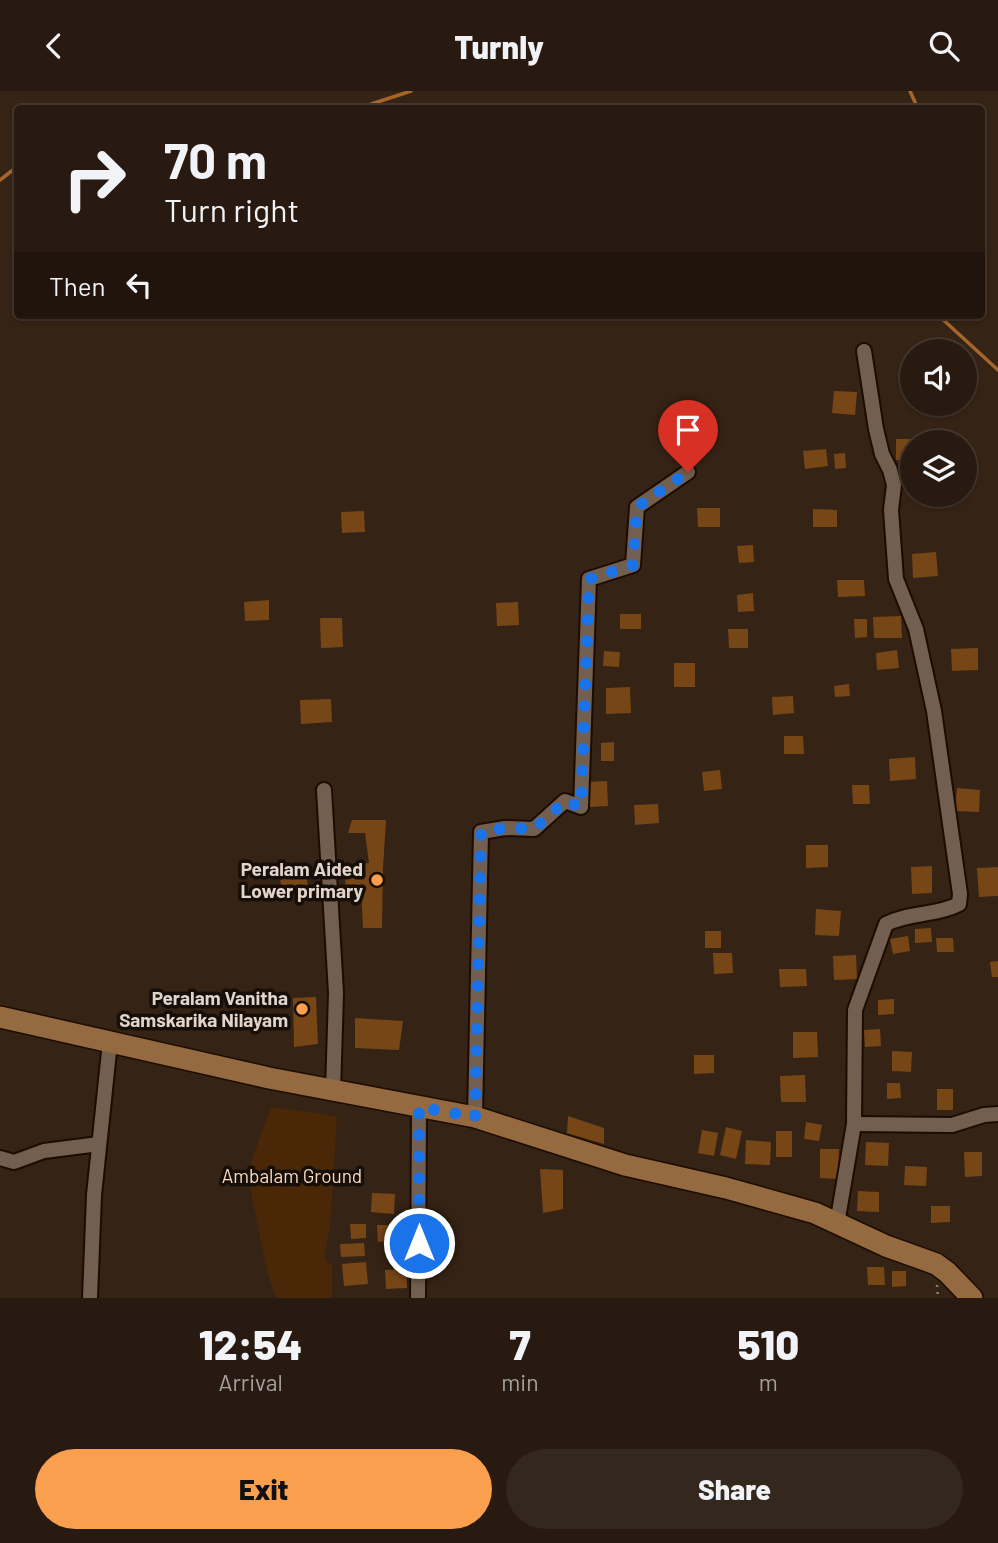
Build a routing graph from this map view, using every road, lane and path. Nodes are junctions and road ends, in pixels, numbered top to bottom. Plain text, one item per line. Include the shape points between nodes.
1 (864, 351) dead end
2 (688, 472) dead end
3 (324, 790) dead end
4 (0, 1017) edge
5 (110, 1042) junction
6 (332, 1091) junction
7 (419, 1107) junction
8 (998, 1114) edge
9 (475, 1117) junction
10 (854, 1124) junction
11 (99, 1145) junction
12 (0, 1158) edge
13 (837, 1223) junction
14 (90, 1298) edge
15 (418, 1298) edge
16 (972, 1298) edge

1 - 10 street via 876,429 894,485 891,510 896,579 916,629 934,711 960,894 959,904 947,910 886,924 855,1010
2 - 9 street via 637,507 633,565 589,579 581,807 565,801 534,829 481,832
3 - 6 street via 336,993
4 - 5 main road
5 - 6 main road
5 - 11 street
6 - 7 main road
7 - 9 main road
7 - 15 street
8 - 10 street via 952,1125
9 - 13 main road via 625,1165 726,1188
10 - 13 street
11 - 12 street via 44,1151 14,1162
11 - 14 street
13 - 16 main road via 936,1265

